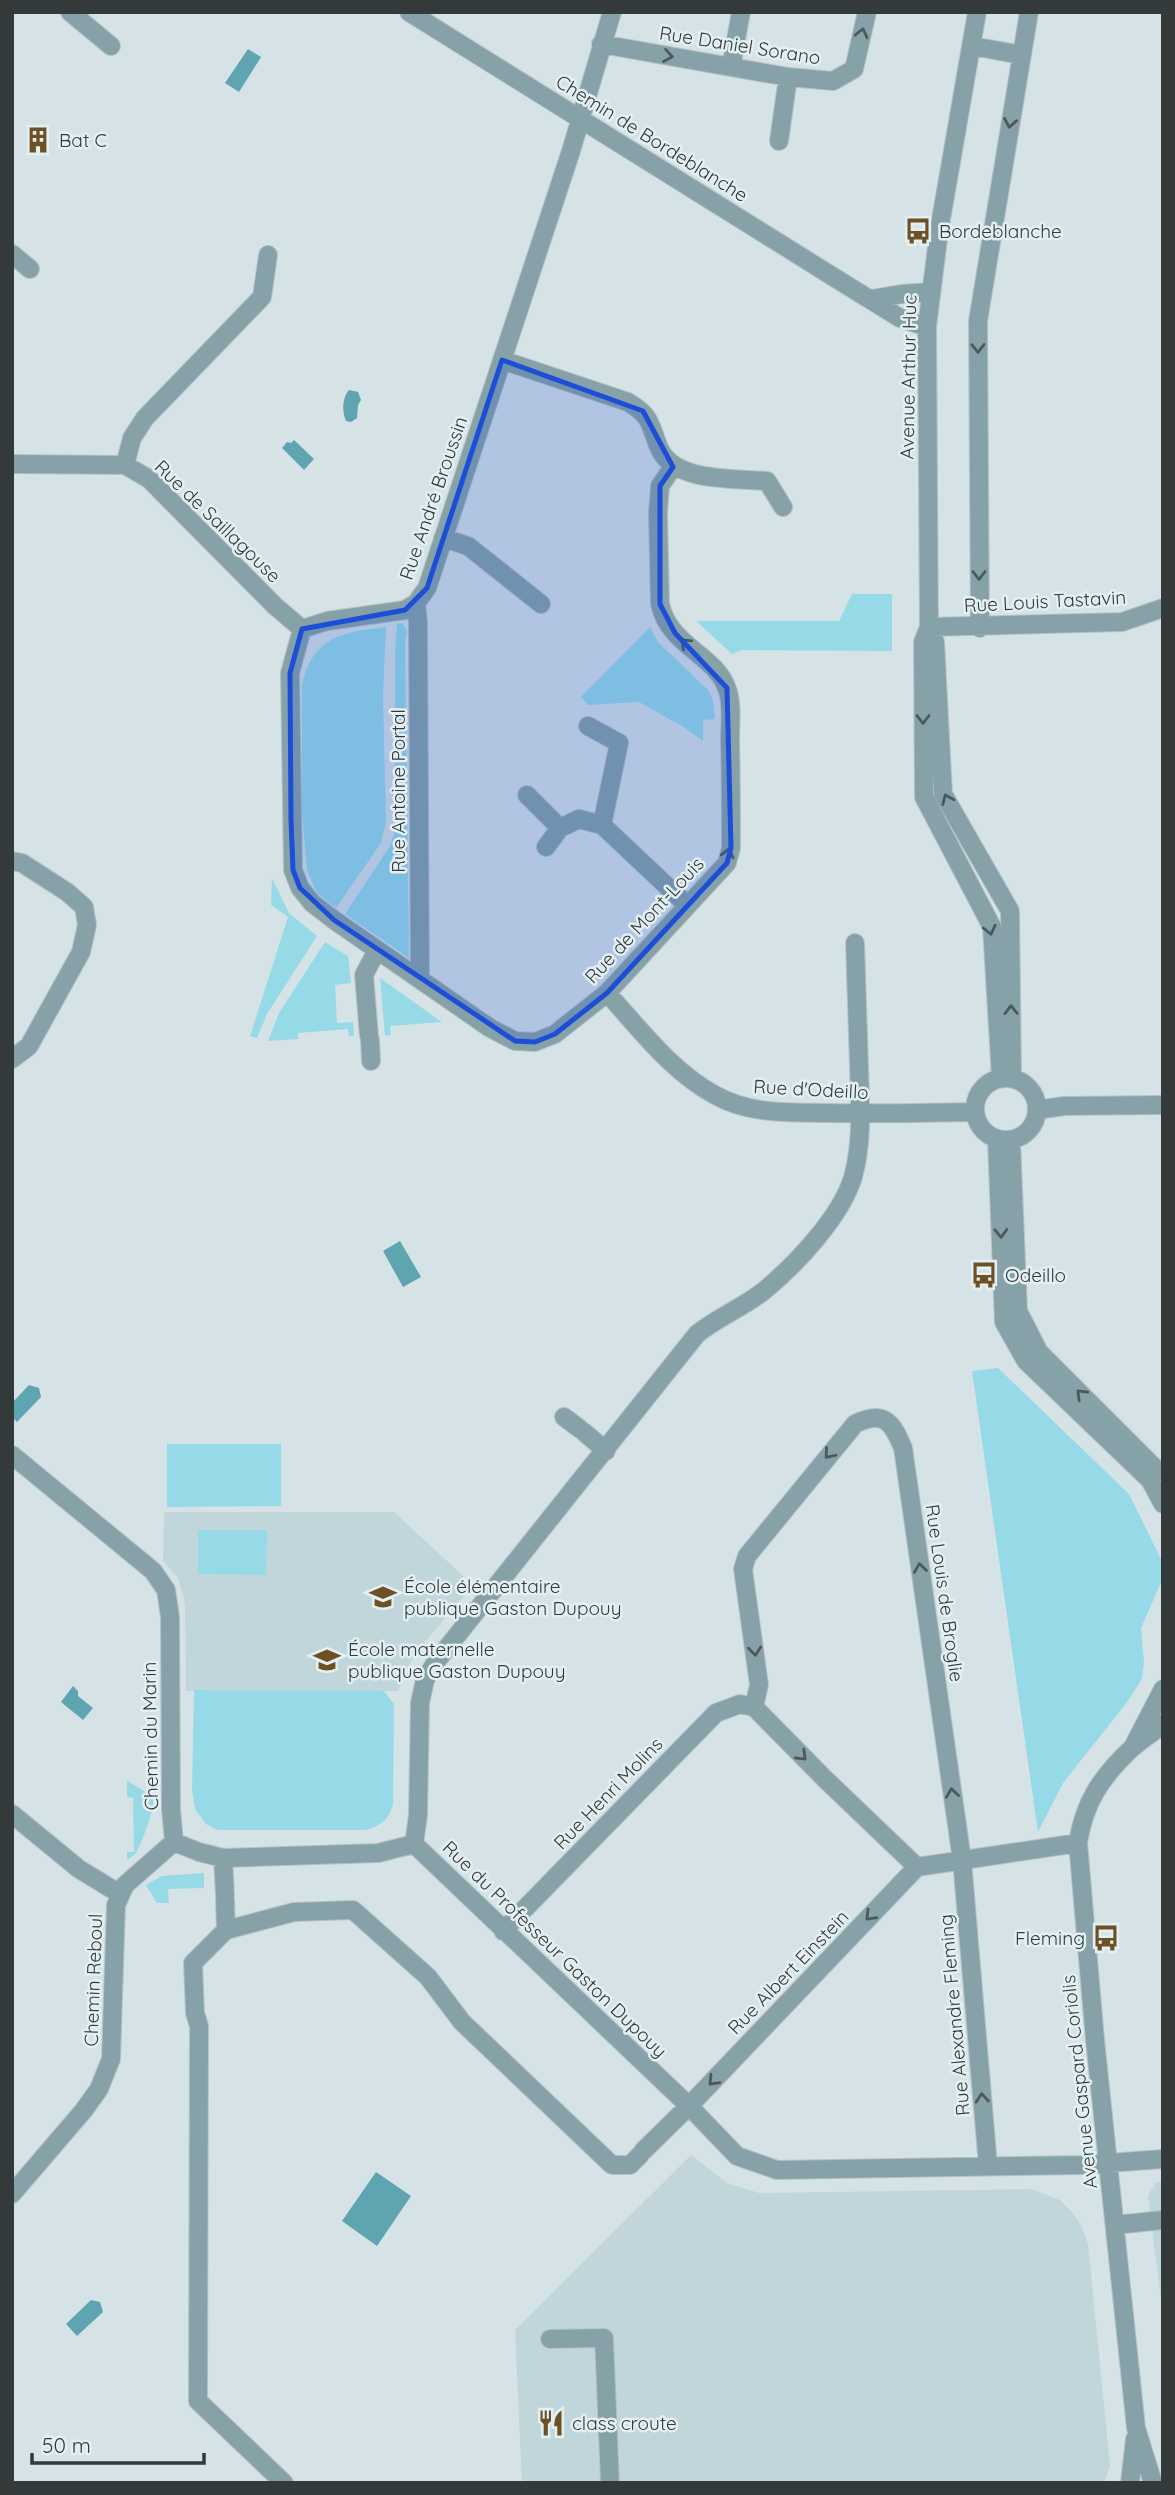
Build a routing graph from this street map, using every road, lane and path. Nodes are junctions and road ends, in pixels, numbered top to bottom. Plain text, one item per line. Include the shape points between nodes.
1 (70, 12) edge
2 (409, 12) edge
3 (612, 12) edge
4 (741, 12) edge
5 (867, 12) edge
6 (977, 12) edge
7 (1029, 12) edge
8 (601, 44) junction
9 (111, 46) dead end
10 (972, 46) junction
11 (1022, 55) junction
12 (731, 67) junction
13 (788, 77) junction
14 (581, 118) junction
15 (779, 141) dead end
16 (12, 254) edge
17 (268, 255) dead end
18 (30, 269) dead end
19 (930, 292) junction
20 (872, 299) junction
21 (927, 327) junction
22 (502, 360) junction
23 (12, 464) edge
24 (125, 465) junction
25 (673, 467) junction
26 (783, 507) dead end
27 (443, 538) junction
28 (416, 603) junction
29 (541, 604) dead end
30 (1163, 608) edge
31 (929, 627) junction
32 (980, 628) junction
33 (302, 629) junction
34 (588, 726) dead end
35 (527, 795) dead end
36 (602, 825) junction
37 (560, 828) junction
38 (546, 847) dead end
39 (12, 861) edge
40 (687, 905) junction
41 (855, 943) dead end
42 (377, 950) junction
43 (420, 979) junction
44 (607, 993) junction
45 (12, 1059) edge
46 (371, 1062) dead end
47 (1006, 1078) junction
48 (1163, 1105) edge
49 (1037, 1110) junction
50 (974, 1112) junction
51 (860, 1113) junction
52 (1004, 1140) junction
53 (564, 1417) dead end
54 (606, 1451) junction
55 (12, 1455) edge
56 (1163, 1478) edge
57 (1163, 1504) edge
58 (1163, 1689) edge
59 (754, 1707) junction
60 (1163, 1724) edge
61 (1132, 1748) junction
62 (12, 1814) edge
63 (174, 1842) junction
64 (1078, 1843) junction
65 (414, 1844) junction
66 (223, 1857) junction
67 (962, 1860) junction
68 (917, 1867) junction
69 (120, 1894) junction
70 (226, 1930) junction
71 (503, 1931) junction
72 (689, 2106) junction
73 (1163, 2159) edge
74 (1109, 2163) junction
75 (988, 2166) junction
76 (12, 2194) edge
77 (1163, 2220) edge
78 (1115, 2225) junction
79 (550, 2339) dead end
80 (1136, 2428) junction
81 (284, 2483) edge
82 (610, 2483) edge
83 (1130, 2483) edge
84 (1153, 2483) edge

1 - 9 street
2 - 14 street, Chemin de Bordeblanche
3 - 8 street
4 - 12 street
13 -> 5 street, Rue Daniel Sorano via 833,80 854,69
6 - 10 street, Avenue Arthur Huc
7 - 11 street
8 -> 12 street, Rue Daniel Sorano
8 - 14 street
10 - 11 street
10 - 19 street, Avenue Arthur Huc
11 -> 32 street via 978,321
12 - 13 street, Rue Daniel Sorano
13 - 15 street
14 - 20 street, Chemin de Bordeblanche
14 - 22 street, Rue André Broussin
16 - 18 street
17 - 24 street via 262,297 145,418 132,438
19 - 20 street
19 - 21 street, Avenue Arthur Huc
20 - 21 street, Chemin de Bordeblanche
21 - 31 street, Avenue Arthur Huc
22 - 25 street via 643,411 658,448
22 - 27 street, Rue André Broussin
23 - 24 street, Rue de Saillagouse
24 - 33 street, Rue de Saillagouse via 149,479
25 - 26 street via 689,474 766,481
40 -> 25 street, Rue de Mont-Louis via 727,863 731,848 730,713 727,688 719,675 663,617 658,513 660,486
27 - 28 street, Rue André Broussin via 427,588
27 - 29 street via 468,546
28 - 33 street, Rue André Broussin via 392,613 327,621
28 - 43 street, Rue Antoine Portal
30 - 32 street, Rue Louis Tastavin via 1122,622
31 - 32 street, Rue Louis Tastavin
31 - 47 street, Avenue Arthur Huc via 935,642 943,794 1010,911
33 - 42 street, Rue de Mont-Louis via 290,673 293,870 312,903
34 - 36 street via 619,743
35 - 37 street
36 - 37 street via 579,819
36 - 40 street
37 - 38 street
39 - 45 street via 66,891 84,907 86,925 75,964 29,1046
40 - 44 street, Rue de Mont-Louis
41 - 51 street, Rue du Professeur Gaston Dupouy
42 - 43 street, Rue de Mont-Louis
42 - 46 street via 364,975
43 - 44 street, Rue de Mont-Louis via 515,1041 535,1042 555,1034
44 - 51 street, Rue d'Odeillo via 667,1060 715,1095 769,1112
47 - 49 street via 1020,1081 1033,1093
47 - 50 street via 993,1080 981,1090
48 - 49 street
49 - 52 street via 1027,1133
50 - 51 street, Rue d'Odeillo
50 - 52 street via 986,1134
51 - 54 street, Rue du Professeur Gaston Dupouy via 852,1180 820,1233 763,1292 697,1334
56 -> 52 street via 1039,1352 1027,1332 1018,1311
52 -> 57 street via 1004,1322 1026,1361 1150,1480
53 - 54 street
54 - 65 street, Rue du Professeur Gaston Dupouy via 425,1680
55 - 63 street, Chemin du Marin via 153,1571 166,1590
58 - 61 street, Avenue Gaspard Coriolis
67 -> 59 street, Rue Louis de Broglie via 903,1448 890,1423 879,1417 855,1424 747,1556 743,1569 759,1685
59 -> 68 street
59 - 71 street, Rue Henri Molins via 740,1704 716,1713
60 - 61 street, Avenue Gaspard Coriolis
61 - 64 street, Avenue Gaspard Coriolis via 1093,1793
62 - 69 street via 79,1869
63 - 66 street
63 - 69 street, Chemin Reboul
64 - 67 street
64 - 74 street, Avenue Gaspard Coriolis
65 - 66 street via 378,1853
65 - 71 street, Rue du Professeur Gaston Dupouy
66 - 70 street
67 - 68 street
75 -> 67 street, Rue Alexandre Fleming
68 -> 72 street, Rue Albert Einstein
69 - 76 street, Chemin Reboul via 115,1918 111,2059 84,2110
70 - 72 street, Rue Albert Einstein via 294,1912 353,1910 428,1977 462,2022 612,2165 630,2165
70 - 81 street via 193,1963 195,2013 200,2026 198,2401
71 - 72 street, Rue du Professeur Gaston Dupouy
72 - 75 street, Rue du Professeur Gaston Dupouy via 737,2156 777,2170
73 - 74 street, Rue du Professeur Gaston Dupouy
74 - 75 street, Rue du Professeur Gaston Dupouy
74 - 78 street, Avenue Gaspard Coriolis
77 - 78 street
78 - 80 street, Avenue Gaspard Coriolis
79 - 82 street via 604,2338
80 - 83 street, Avenue Gaspard Coriolis
80 - 84 street, Avenue Gaspard Coriolis

